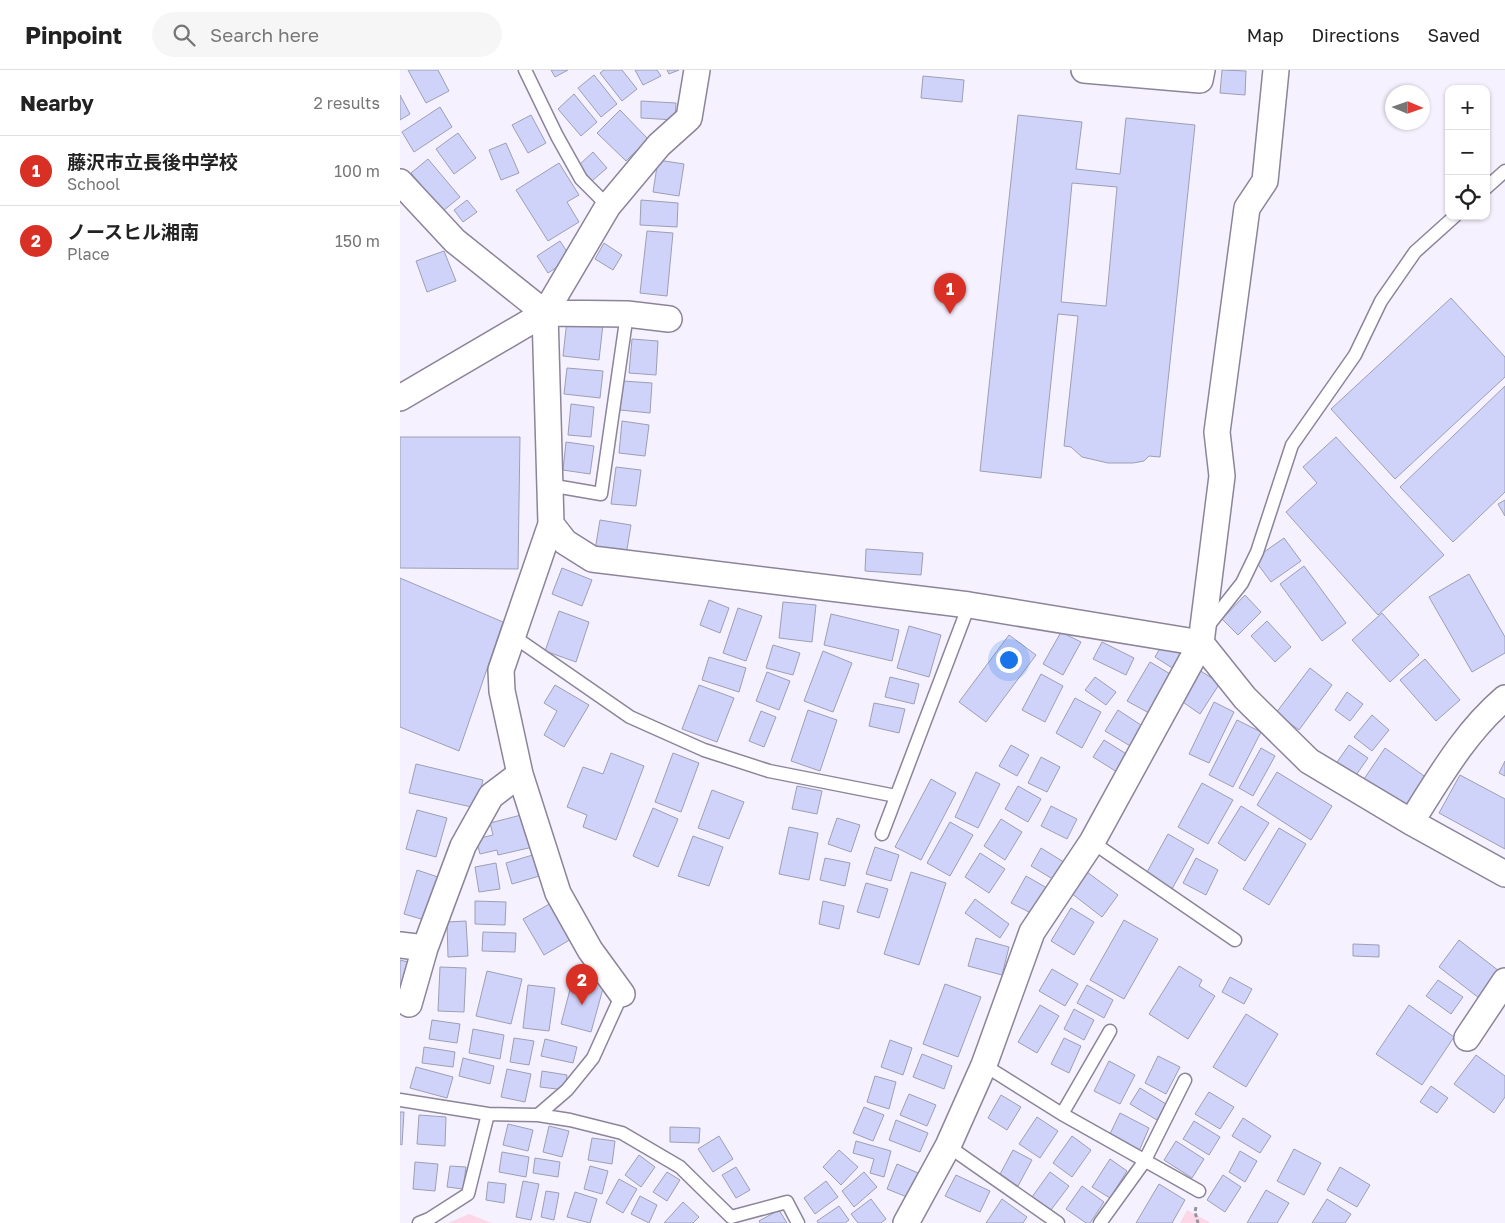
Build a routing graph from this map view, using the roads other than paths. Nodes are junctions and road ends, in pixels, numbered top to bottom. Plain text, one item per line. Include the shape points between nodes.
1 (525, 70) edge
2 (697, 70) edge
3 (1084, 70) edge
4 (1202, 70) edge
5 (1276, 70) edge
6 (1505, 171) edge
7 (400, 182) edge
8 (1490, 184) edge
9 (608, 206) junction
10 (1450, 220) edge
11 (545, 313) junction
12 (627, 314) junction
13 (669, 319) dead end
14 (400, 398) edge
15 (549, 485) junction
16 (551, 524) junction
17 (969, 605) junction
18 (513, 636) junction
19 (1202, 638) junction
20 (1505, 698) edge
21 (520, 774) junction
22 (896, 796) junction
23 (1411, 822) junction
24 (882, 834) dead end
25 (1092, 842) junction
26 (1505, 874) edge
27 (1235, 940) dead end
28 (400, 945) edge
29 (425, 948) junction
30 (1505, 981) edge
31 (622, 994) joint
32 (408, 1004) dead end
33 (1110, 1031) dead end
34 (1466, 1038) dead end
35 (984, 1065) junction
36 (1185, 1080) dead end
37 (400, 1100) edge
38 (488, 1114) junction
39 (1062, 1114) junction
40 (538, 1115) junction
41 (948, 1146) junction
42 (1144, 1162) junction
43 (1199, 1191) dead end
44 (730, 1220) edge
45 (419, 1223) edge
46 (798, 1223) edge
47 (906, 1223) edge
48 (1058, 1223) edge
49 (1100, 1223) edge

1 - 9 lane via 581,179
2 - 9 street via 689,118 659,145
3 - 4 street via 1200,80
5 - 19 street via 1265,180 1247,208 1220,412 1218,432 1222,476
6 - 8 lane
7 - 11 street via 455,241
9 - 11 street
10 - 19 lane via 1414,252 1381,301 1355,355 1292,445 1257,552 1242,583
11 - 12 street
11 - 14 street
11 - 15 street
12 - 13 street
12 - 15 lane via 601,494
15 - 16 street
16 - 17 street via 565,542 592,559
16 - 18 street
17 - 19 street
17 - 22 lane
18 - 21 street via 501,670 502,691
18 - 22 lane via 630,717 704,750 769,771
19 - 23 street via 1246,698 1309,761
19 - 25 street
20 - 23 street via 1463,742
21 - 29 street via 491,796 463,846
21 - 31 street via 558,893 590,950
22 - 24 lane
23 - 26 street
25 - 27 lane
25 - 35 street via 1032,932
28 - 29 street
29 - 32 street
30 - 34 street
31 - 40 lane via 593,1058 567,1090
33 - 39 lane
35 - 39 lane
35 - 41 street
36 - 42 lane
37 - 38 lane
38 - 40 lane
38 - 45 lane via 468,1194
39 - 42 lane
40 - 44 lane via 622,1133 680,1167
41 - 47 street
41 - 48 lane
42 - 43 lane
42 - 49 lane
44 - 46 lane via 787,1202

